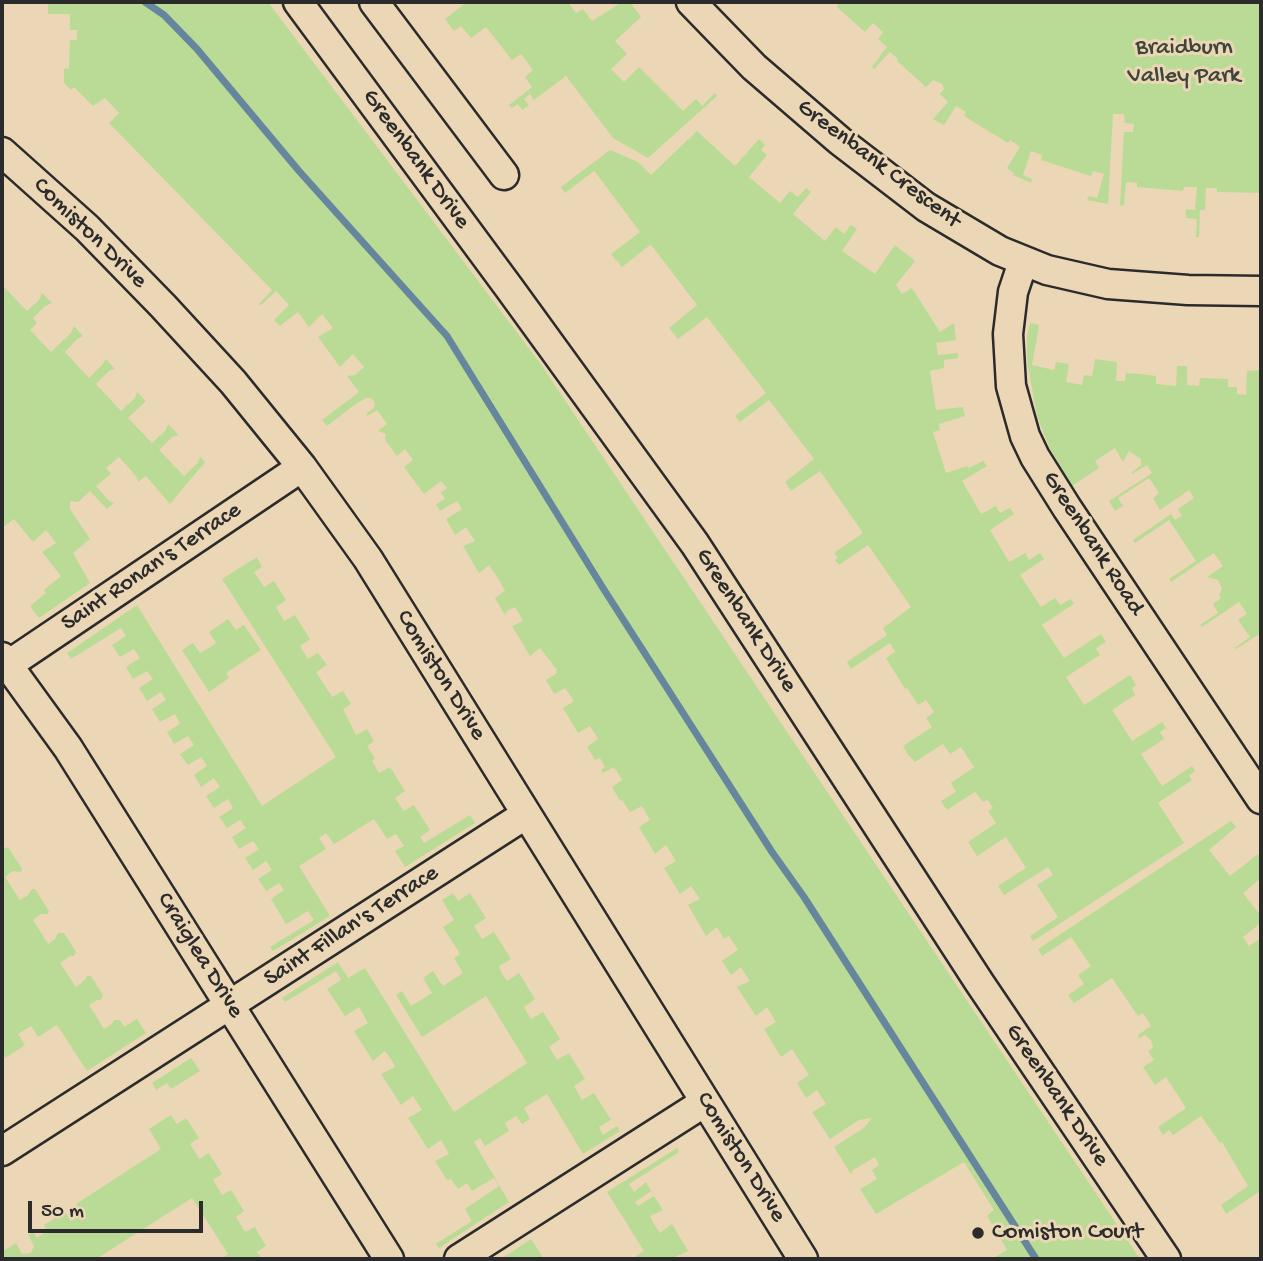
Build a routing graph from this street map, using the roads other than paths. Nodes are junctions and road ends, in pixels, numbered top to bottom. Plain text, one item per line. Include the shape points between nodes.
1 (298, 2) edge
2 (374, 2) edge
3 (691, 2) edge
4 (2, 152) edge
5 (503, 175) dead end
6 (1023, 262) junction
7 (1261, 291) edge
8 (302, 467) junction
9 (4, 663) edge
10 (1261, 799) edge
11 (525, 815) junction
12 (230, 1005) junction
13 (705, 1102) junction
14 (2, 1151) edge
15 (389, 1259) edge
16 (459, 1259) edge
17 (803, 1259) edge
18 (1166, 1259) edge

1 - 18 street, Greenbank Drive via 695,544 979,982
2 - 5 street
3 - 6 street, Greenbank Crescent via 754,67 840,141 926,206
4 - 8 street, Comiston Drive via 154,296
6 - 7 street, Greenbank Crescent via 1063,275 1128,286
6 - 10 street, Greenbank Road via 1009,314 1008,361 1025,436 1067,509
8 - 9 street, Saint Ronan's Terrace
8 - 11 street, Comiston Drive via 368,559
9 - 12 street, Craiglea Drive via 68,748
11 - 12 street, Saint Fillan's Terrace
11 - 13 street, Comiston Drive
12 - 14 street, Saint Fillan's Terrace
12 - 15 street, Craiglea Drive
13 - 16 street
13 - 17 street, Comiston Drive

